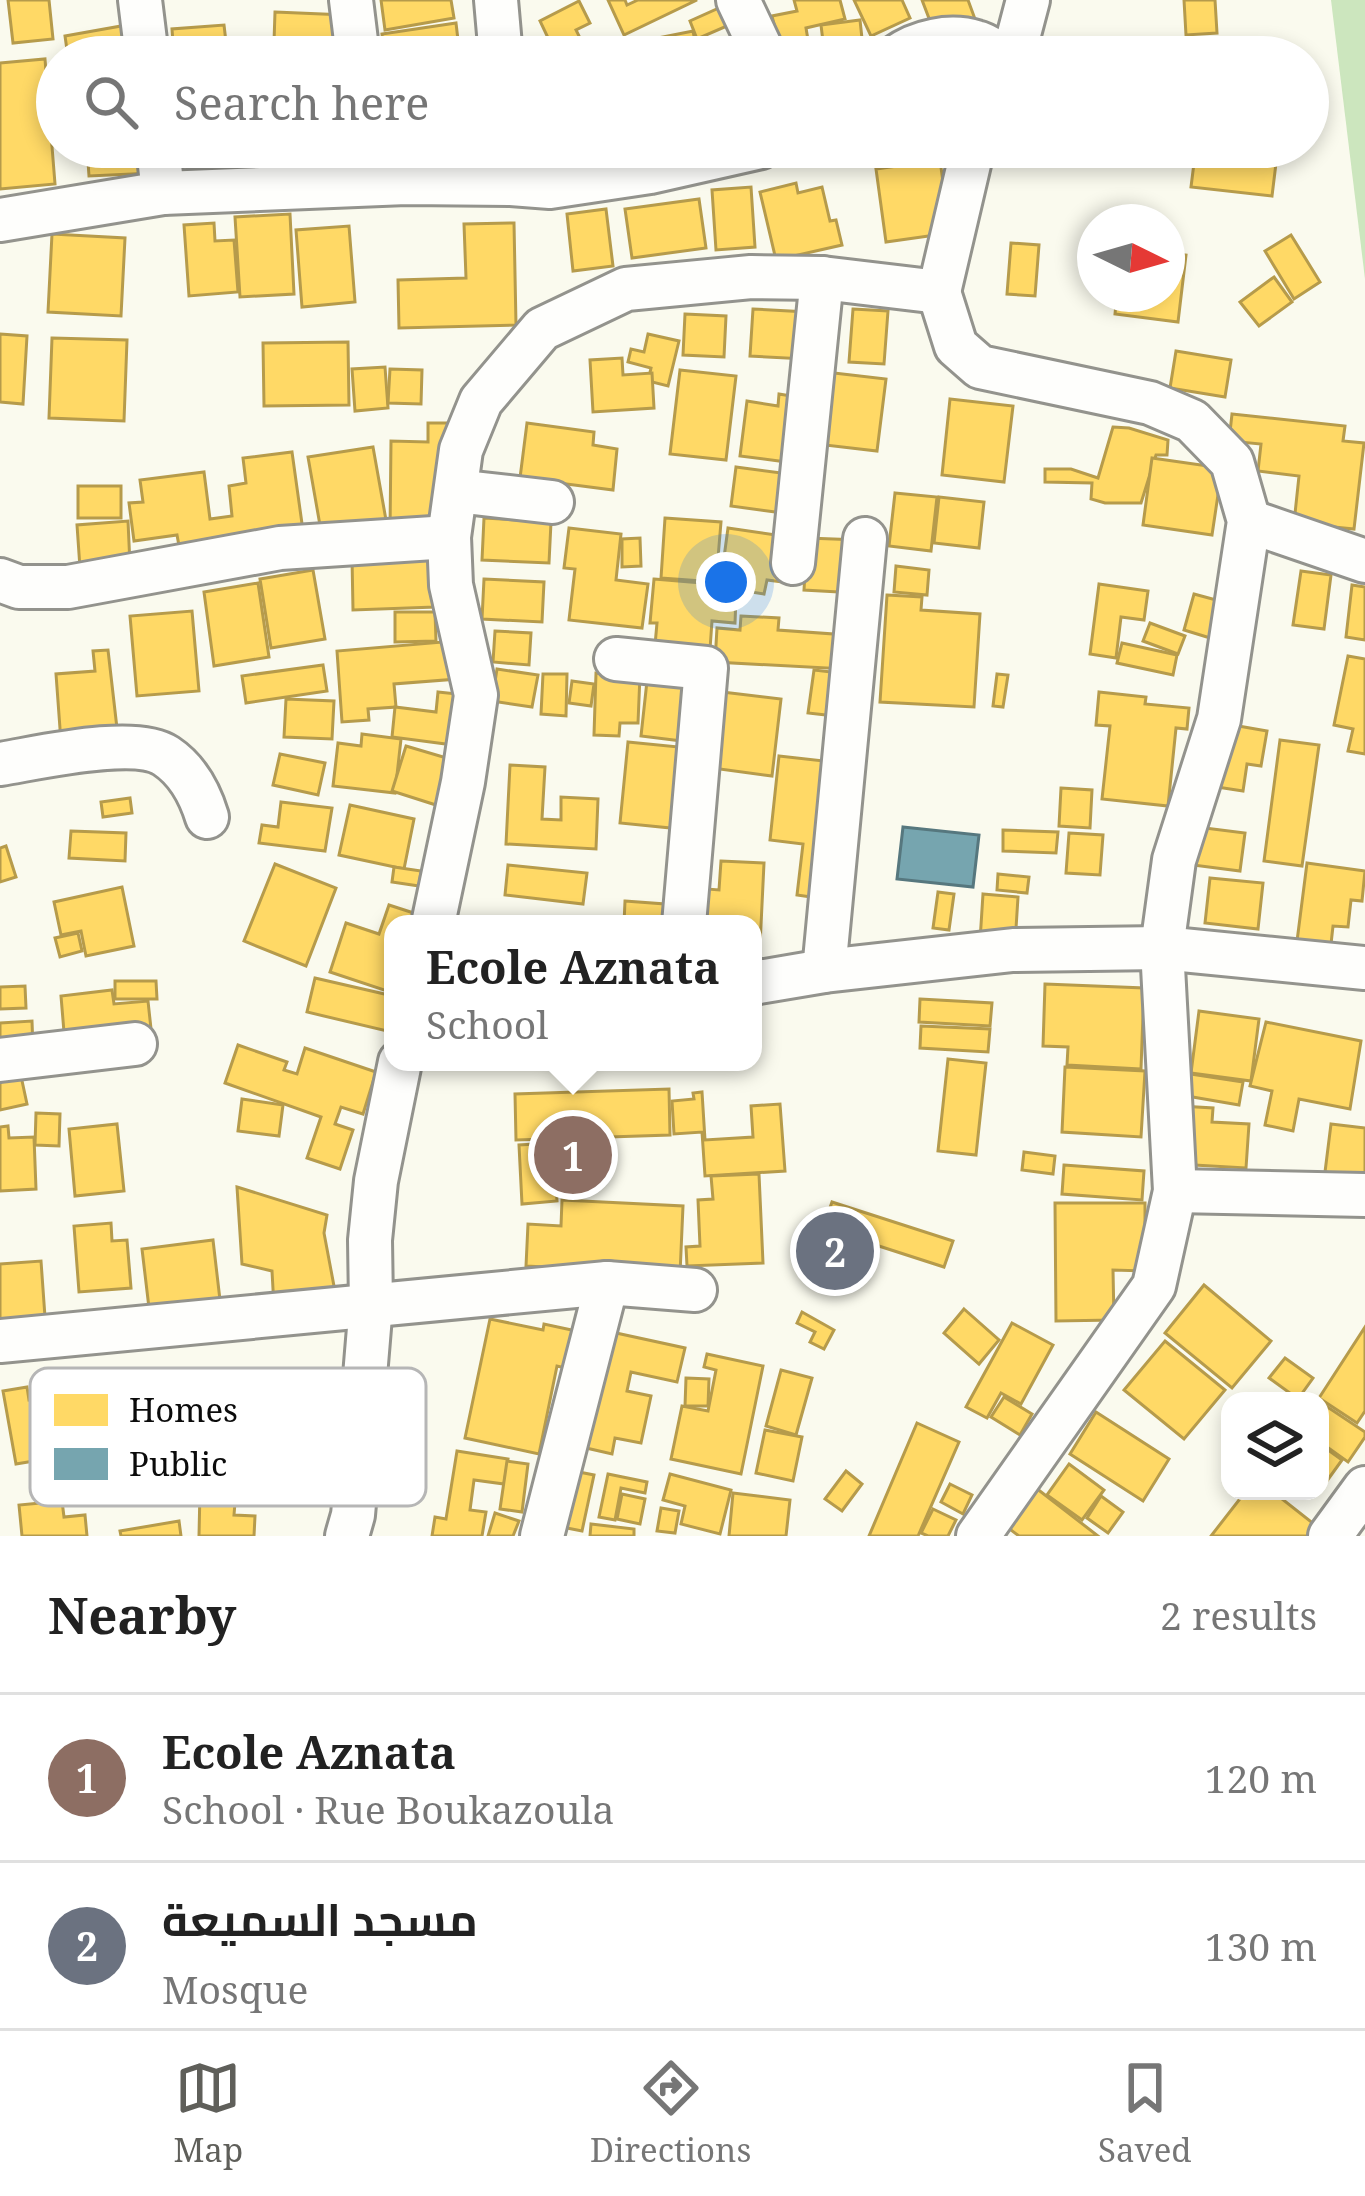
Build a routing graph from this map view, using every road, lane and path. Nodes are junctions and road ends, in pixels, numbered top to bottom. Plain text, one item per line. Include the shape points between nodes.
1 (140, 0) edge
2 (351, 0) edge
3 (496, 0) edge
4 (739, 0) edge
5 (1028, 0) edge
6 (144, 36) edge
7 (355, 36) edge
8 (499, 36) edge
9 (755, 36) edge
10 (1019, 36) edge
11 (160, 168) edge
12 (355, 168) edge
13 (515, 168) edge
14 (668, 168) edge
15 (968, 168) edge
16 (163, 193) junction
17 (0, 220) edge
18 (822, 278) junction
19 (939, 292) junction
20 (456, 491) junction
21 (551, 502) dead end
22 (1249, 521) junction
23 (449, 537) junction
24 (865, 538) dead end
25 (1365, 561) edge
26 (793, 563) dead end
27 (0, 580) edge
28 (616, 659) dead end
29 (0, 764) edge
30 (207, 817) dead end
31 (435, 915) edge
32 (685, 915) edge
33 (1162, 948) junction
34 (1365, 968) edge
35 (824, 971) junction
36 (762, 981) edge
37 (135, 1045) dead end
38 (0, 1060) edge
39 (400, 1071) edge
40 (1175, 1191) junction
41 (1365, 1195) edge
42 (607, 1283) junction
43 (694, 1290) dead end
44 (371, 1304) junction
45 (0, 1341) edge
46 (366, 1368) edge
47 (1365, 1488) edge
48 (354, 1506) edge
49 (347, 1536) edge
50 (542, 1536) edge
51 (978, 1536) edge
52 (1330, 1536) edge

1 - 6 street
2 - 7 street
3 - 8 street
4 - 9 street
5 - 10 street
11 - 16 street
12 - 16 street
13 - 14 street via 550,187
15 - 19 street
16 - 17 street
18 - 19 street
18 - 20 street via 626,289 542,329 481,401 461,450
18 - 26 street
19 - 22 street via 956,346 980,367 1150,403 1192,421 1232,462
20 - 21 street
20 - 23 street
22 - 25 street
22 - 33 street via 1220,719 1174,860
23 - 27 street via 280,548 68,587
23 - 31 street via 451,585 476,695
24 - 35 street
28 - 32 street via 706,668
29 - 30 street via 118,746 164,754 200,792
33 - 34 street
33 - 35 street via 1013,950
33 - 40 street
35 - 36 street
37 - 38 street
39 - 44 street via 376,1181
40 - 41 street
40 - 51 street via 1154,1286
42 - 43 street
42 - 44 street
42 - 50 street
44 - 45 street
44 - 46 street
47 - 52 street
48 - 49 street

